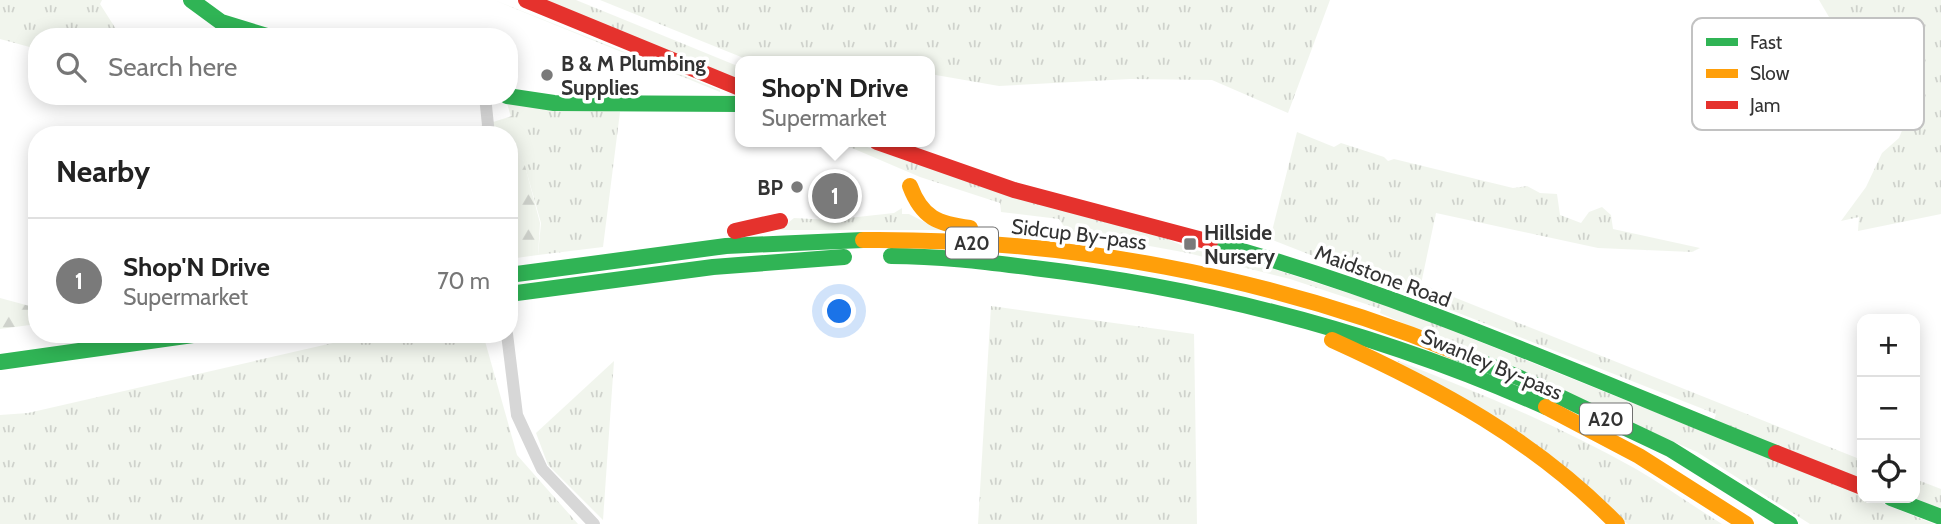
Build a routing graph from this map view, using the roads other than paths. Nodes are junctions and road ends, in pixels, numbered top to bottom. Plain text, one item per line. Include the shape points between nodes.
1 (191, 0) edge
2 (526, 0) edge
3 (241, 28) edge
4 (735, 86) edge
5 (518, 98) edge
6 (735, 104) edge
7 (486, 105) edge
8 (488, 126) edge
9 (891, 147) edge
10 (909, 186) dead end
11 (780, 221) dead end
12 (1150, 264) junction
13 (559, 267) junction
14 (518, 274) edge
15 (1176, 288) junction
16 (518, 293) edge
17 (1413, 334) joint
18 (28, 342) edge
19 (136, 343) edge
20 (508, 343) edge
21 (0, 346) edge
22 (1402, 348) joint
23 (0, 362) edge
24 (1857, 485) edge
25 (1904, 503) edge
26 (1941, 517) edge
27 (594, 524) edge
28 (1617, 524) edge
29 (1746, 524) edge
30 (1790, 524) edge

1 - 3 main road via 221,22
2 - 4 main road
5 - 6 main road via 554,103
7 - 8 street
9 - 24 main road, Maidstone Road via 988,182 1265,257 1401,303
10 - 12 main road via 916,208 939,224 1074,243
11 - 13 main road via 636,247
12 - 13 main road, Sidcup By-pass / A20 via 944,240 859,240 785,241
12 - 17 main road, Sidcup By-pass / A20 via 1291,295
13 - 14 main road, Sidcup By-pass / A20
15 - 16 main road, Sidcup By-pass / A20 via 901,256 765,262
15 - 22 main road, Sidcup By-pass / A20 via 1290,313
15 - 28 main road, A20 via 1327,337 1397,369 1516,436 1574,481
17 - 30 main road, Swanley By-pass / A20 via 1522,377 1691,461
18 - 21 main road
19 - 23 main road
20 - 27 street via 517,415 542,469
22 - 29 main road, Swanley By-pass / A20 via 1529,398 1664,471
25 - 26 main road

